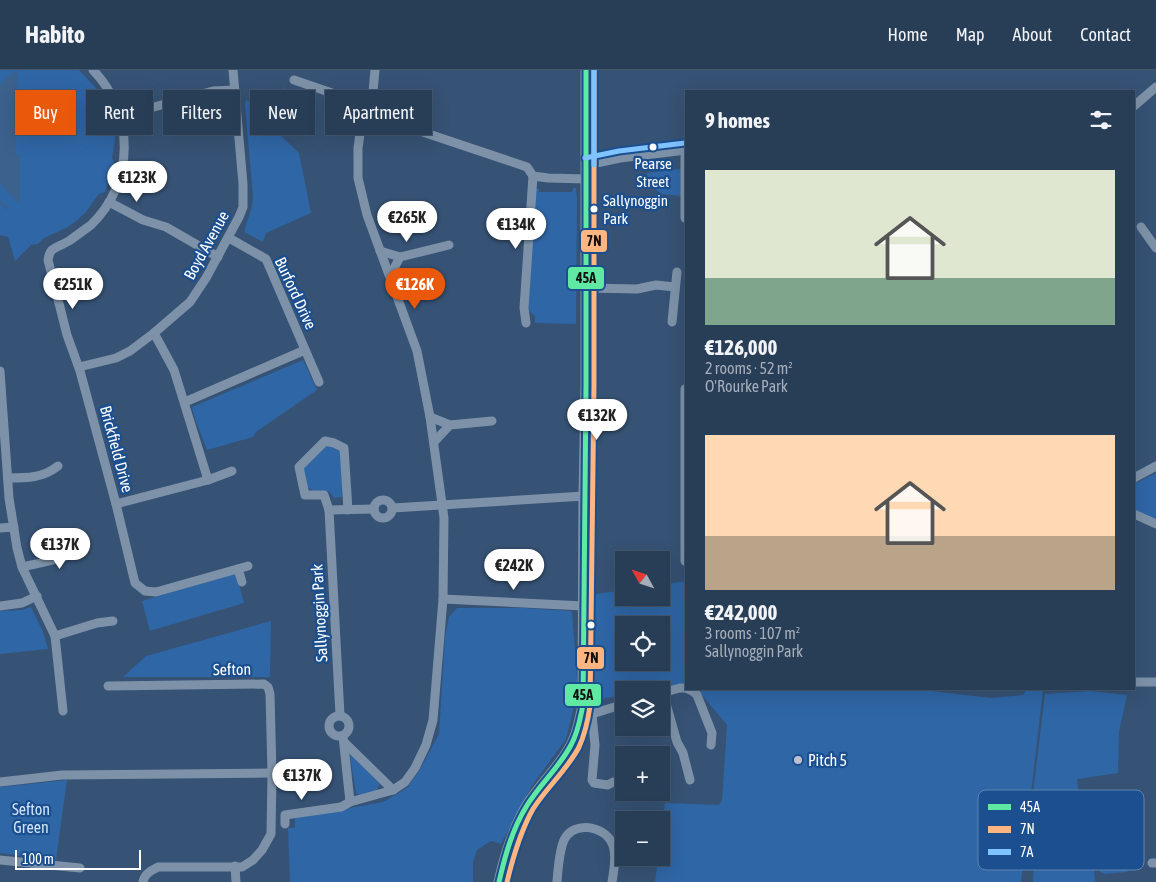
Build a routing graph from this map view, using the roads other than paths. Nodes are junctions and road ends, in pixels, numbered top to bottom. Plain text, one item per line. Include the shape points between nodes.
1 (93, 70) edge
2 (233, 70) edge
3 (376, 70) edge
4 (586, 70) edge
5 (294, 80) dead end
6 (1156, 87) edge
7 (109, 90) edge
8 (235, 90) edge
9 (374, 90) edge
10 (325, 91) edge
11 (1135, 105) edge
12 (123, 135) edge
13 (239, 135) edge
14 (360, 135) edge
15 (432, 135) edge
16 (685, 150) edge
17 (587, 165) junction
18 (533, 176) junction
19 (587, 179) junction
20 (109, 202) junction
21 (1142, 227) dead end
22 (229, 238) junction
23 (449, 245) dead end
24 (1156, 248) edge
25 (380, 250) junction
26 (218, 257) junction
27 (400, 257) junction
28 (677, 272) dead end
29 (390, 276) junction
30 (675, 287) junction
31 (587, 288) junction
32 (672, 322) dead end
33 (526, 323) dead end
34 (154, 333) junction
35 (305, 350) junction
36 (79, 367) junction
37 (0, 371) edge
38 (319, 382) dead end
39 (684, 389) dead end
40 (185, 402) junction
41 (430, 416) junction
42 (492, 421) dead end
43 (450, 425) junction
44 (434, 442) junction
45 (3, 446) edge
46 (58, 466) dead end
47 (1156, 466) edge
48 (232, 472) dead end
49 (1135, 477) edge
50 (8, 478) junction
51 (208, 480) junction
52 (685, 488) edge
53 (584, 496) junction
54 (116, 504) junction
55 (441, 504) junction
56 (392, 508) junction
57 (685, 508) edge
58 (374, 509) junction
59 (329, 510) junction
60 (348, 510) junction
61 (1135, 514) edge
62 (1156, 524) edge
63 (0, 528) edge
64 (14, 528) junction
65 (85, 546) dead end
66 (685, 561) dead end
67 (22, 567) junction
68 (242, 582) dead end
69 (36, 596) junction
70 (442, 599) junction
71 (0, 606) edge
72 (584, 606) junction
73 (113, 621) dead end
74 (55, 636) junction
75 (1135, 682) edge
76 (1156, 682) edge
77 (108, 686) dead end
78 (685, 688) edge
79 (690, 690) edge
80 (670, 691) edge
81 (615, 706) edge
82 (63, 711) dead end
83 (587, 714) junction
84 (340, 715) junction
85 (670, 719) edge
86 (344, 739) junction
87 (711, 745) dead end
88 (272, 773) junction
89 (690, 780) dead end
90 (0, 782) edge
91 (613, 782) dead end
92 (393, 790) junction
93 (350, 802) junction
94 (285, 824) dead end
95 (0, 860) edge
96 (235, 866) junction
97 (80, 868) dead end
98 (143, 882) edge
99 (236, 882) edge
100 (498, 882) edge
101 (557, 882) edge
102 (612, 882) edge

1 - 7 street
2 - 8 street, Boyd Avenue
3 - 9 street
4 - 17 street
5 - 10 street
6 - 11 street
12 - 20 street via 125,154
13 - 22 street, Boyd Avenue via 243,207
14 - 25 street via 358,178
15 - 18 street via 527,167
16 - 17 street
17 - 19 street
18 - 19 street
18 - 33 street via 524,308
19 - 31 street
20 - 26 street via 142,220 166,227
20 - 36 street, Brickfield Drive via 90,225 49,254 67,335
21 - 24 street
22 - 26 street, Boyd Avenue
22 - 35 street, Burford Drive via 266,259
23 - 27 street
25 - 27 street
25 - 29 street
26 - 34 street, Boyd Avenue via 190,302
27 - 29 street
28 - 30 street
29 - 41 street via 417,351
30 - 31 street
30 - 32 street
31 - 53 street
34 - 36 street, Boyd Avenue via 116,358
34 - 40 street via 174,370
35 - 38 street, Burford Drive
35 - 40 street, Burford Drive
36 - 54 street, Brickfield Drive
37 - 45 street
39 - 52 street
40 - 51 street
41 - 43 street
41 - 44 street
42 - 43 street
43 - 44 street
44 - 55 street
45 - 50 street
46 - 50 street via 34,478
47 - 49 street
48 - 51 street, Brickfield Drive
50 - 64 street
51 - 54 street, Brickfield Drive
52 - 57 street
53 - 55 street
53 - 72 street
54 - 68 street via 136,583 145,591 156,592 243,567
55 - 56 street
55 - 70 street via 444,518
56 - 58 street via 390,515 384,518 376,515
56 - 58 street via 390,502 383,499 375,503
57 - 66 street
58 - 60 street
59 - 60 street
59 - 60 street via 324,495 305,495 299,467 325,441 344,448
59 - 84 street, Sallynoggin Park
61 - 62 street
63 - 64 street
64 - 67 street
65 - 67 street via 57,559
67 - 69 street
69 - 71 street via 22,603
69 - 74 street
70 - 72 street
70 - 92 street via 433,720 415,768 405,782
72 - 83 street
73 - 74 street
74 - 82 street
75 - 76 street
77 - 88 street, Sefton via 264,684 270,694
78 - 80 street
79 - 87 street via 697,695 712,733
81 - 83 street
83 - 91 street via 595,745 592,780 608,785
83 - 100 street via 570,748 516,825
84 - 86 street, Sallynoggin Park via 347,718 350,725
84 - 86 street, Sallynoggin Park via 332,719 329,729
85 - 89 street
86 - 92 street, Sallynoggin Park
86 - 93 street, Sallynoggin Park
88 - 90 street via 62,774
88 - 96 street, Sefton via 271,834 253,860
92 - 93 street
93 - 94 street via 342,808 285,815
95 - 97 street
96 - 98 street, Sefton via 158,866
96 - 99 street
101 - 102 street via 564,840 573,830 582,828 598,829 613,844

